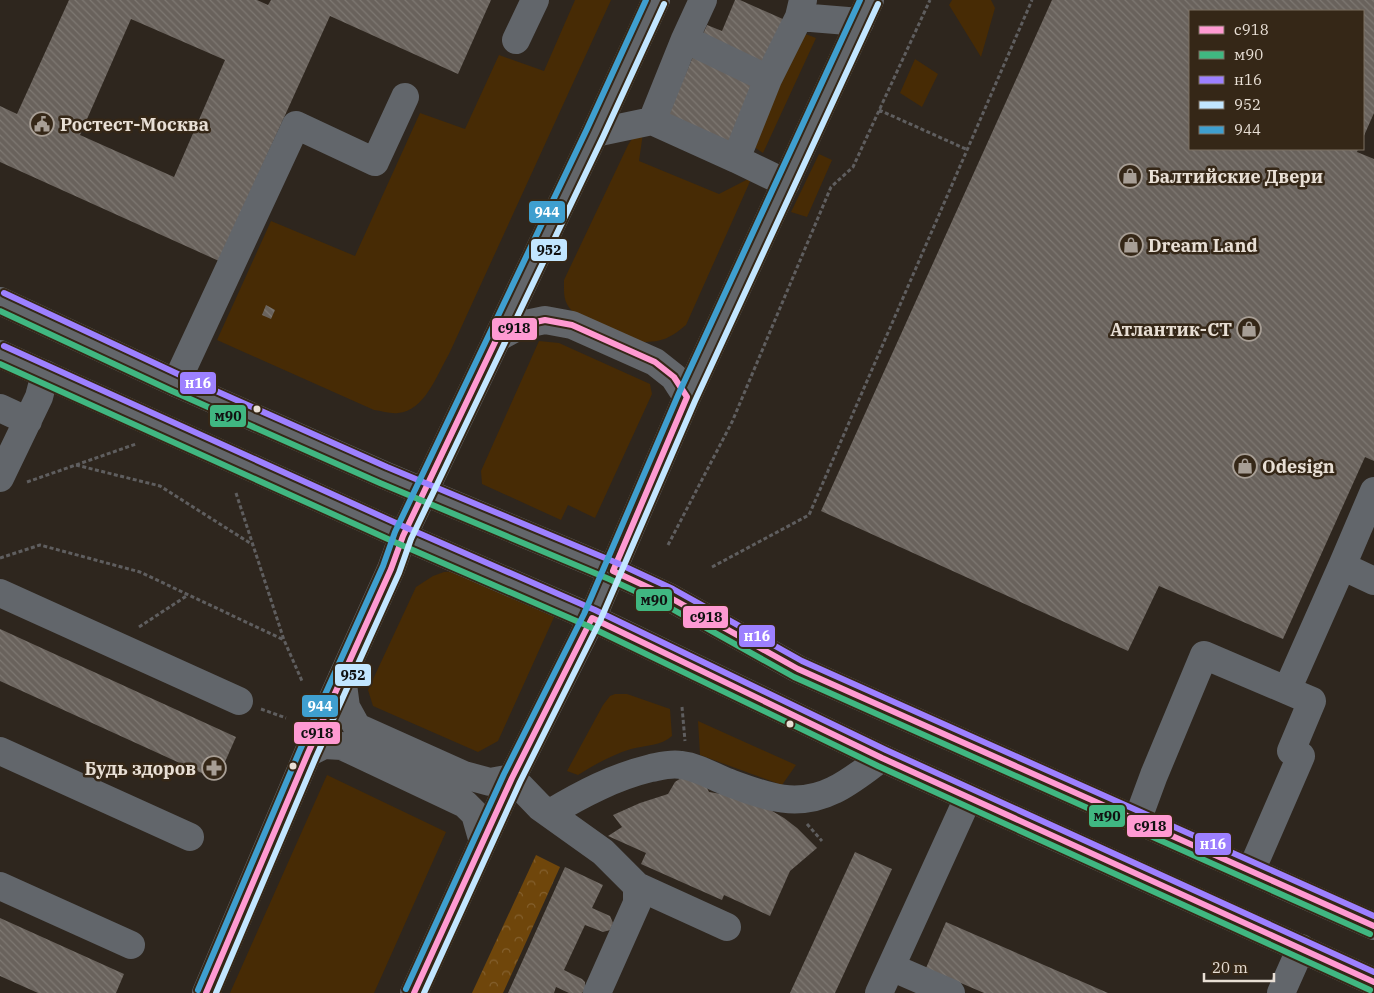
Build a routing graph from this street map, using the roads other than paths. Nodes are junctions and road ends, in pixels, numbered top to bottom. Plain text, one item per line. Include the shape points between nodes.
1 (535, 0) edge
2 (656, 0) edge
3 (703, 0) edge
4 (801, 8) edge
5 (865, 11) edge
6 (685, 39) junction
7 (516, 40) dead end
8 (768, 79) junction
9 (405, 97) dead end
10 (652, 121) junction
11 (595, 134) junction
12 (736, 160) junction
13 (786, 183) junction
14 (0, 301) edge
15 (498, 338) junction
16 (0, 354) edge
17 (44, 374) junction
18 (176, 383) junction
19 (687, 397) junction
20 (0, 408) edge
21 (28, 420) junction
22 (9, 481) edge
23 (1374, 491) edge
24 (424, 492) junction
25 (404, 536) junction
26 (1342, 566) junction
27 (613, 571) junction
28 (1374, 581) edge
29 (0, 593) edge
30 (592, 618) junction
31 (342, 677) junction
32 (1286, 690) junction
33 (239, 701) dead end
34 (0, 751) edge
35 (308, 753) junction
36 (882, 758) junction
37 (512, 778) junction
38 (968, 798) junction
39 (550, 813) junction
40 (1137, 821) junction
41 (190, 837) dead end
42 (483, 842) junction
43 (1251, 871) junction
44 (0, 886) edge
45 (636, 886) junction
46 (1374, 926) edge
47 (728, 927) dead end
48 (131, 945) dead end
49 (1301, 948) junction
50 (891, 967) junction
51 (1374, 982) edge
52 (206, 993) edge
53 (414, 993) edge
54 (597, 993) edge
55 (879, 993) edge
56 (951, 993) edge
57 (1281, 993) edge

1 - 7 street
2 - 11 main road
3 - 6 street
4 - 5 street
4 - 8 street
5 - 13 main road
6 - 8 street
6 - 10 street
8 - 12 street
9 - 18 street via 375,162 296,125
10 - 11 street
10 - 12 street
11 - 15 main road
12 - 13 street
13 - 19 main road
14 - 18 main road
15 - 19 main road via 521,325 545,320 572,326 656,362 674,377
15 - 24 main road
16 - 17 main road
17 - 21 street via 39,397
17 - 25 main road
18 - 24 main road
19 - 27 main road
20 - 21 street
21 - 22 street
23 - 26 street
24 - 25 main road
24 - 27 main road
25 - 30 main road
25 - 31 main road
26 - 28 street
26 - 32 street
27 - 30 main road
27 - 40 main road via 669,597 798,668
29 - 33 street
30 - 36 main road
30 - 37 main road
31 - 35 main road
31 - 37 main road via 346,707 357,727 464,775 490,782
32 - 40 street via 1204,655
32 - 43 street via 1312,701 1296,754
34 - 41 street
35 - 42 main road via 324,745 342,746 465,804 475,814
35 - 52 main road
36 - 38 main road
36 - 39 street via 835,790 794,801 741,787 695,768 665,765 607,782
37 - 39 street
37 - 42 main road
38 - 49 main road
38 - 50 street
39 - 45 street via 603,852
40 - 43 main road
42 - 53 main road
43 - 46 main road
44 - 48 street
45 - 47 street
45 - 54 street via 638,903
49 - 51 main road
49 - 57 street
50 - 55 street
50 - 56 street

